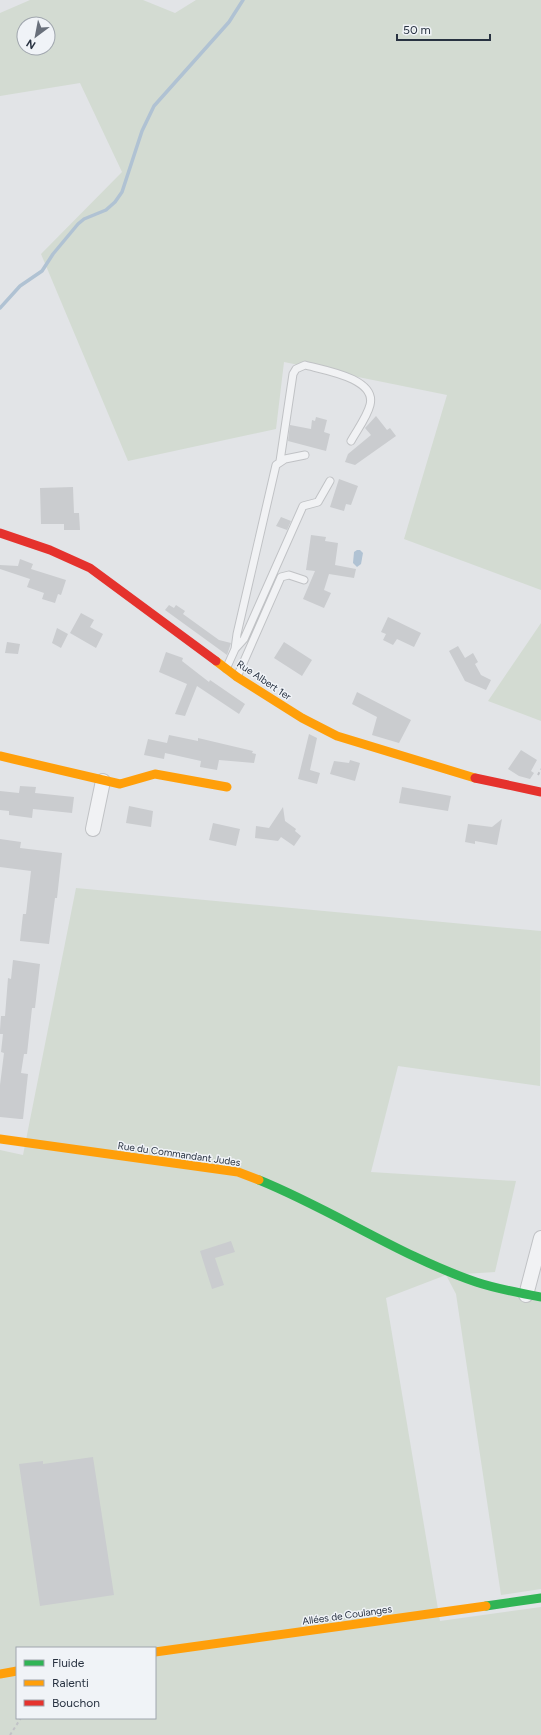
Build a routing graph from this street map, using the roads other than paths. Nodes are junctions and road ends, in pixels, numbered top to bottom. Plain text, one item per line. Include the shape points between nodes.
1 (351, 441) dead end
2 (305, 455) dead end
3 (280, 460) junction
4 (330, 481) dead end
5 (0, 533) edge
6 (304, 580) dead end
7 (235, 649) junction
8 (226, 669) junction
9 (237, 677) junction
10 (0, 756) edge
11 (103, 781) junction
12 (227, 787) dead end
13 (541, 792) edge
14 (93, 829) dead end
15 (0, 1139) edge
16 (541, 1238) edge
17 (526, 1294) junction
18 (541, 1297) edge
19 (541, 1598) edge
20 (156, 1652) edge
21 (16, 1671) edge
22 (0, 1674) edge

1 - 3 lane via 370,404 367,389 358,381 305,365 300,366 294,374
2 - 3 lane
3 - 7 lane via 276,465
4 - 7 lane via 318,502 303,506 244,639
5 - 8 street, Rue Albert 1er via 50,550 90,568
6 - 9 lane via 289,575 281,577
7 - 8 lane
8 - 9 street, Rue Albert 1er
9 - 13 street, Rue Albert 1er via 302,718 337,736 482,780
10 - 11 street
11 - 12 street via 120,784 155,774
11 - 14 street
15 - 17 street, Rue du Commandant Judes via 238,1172 286,1191 395,1247 476,1282
16 - 17 street
17 - 18 street, Rue du Commandant Judes
19 - 20 street, Allées de Coulanges
21 - 22 street

